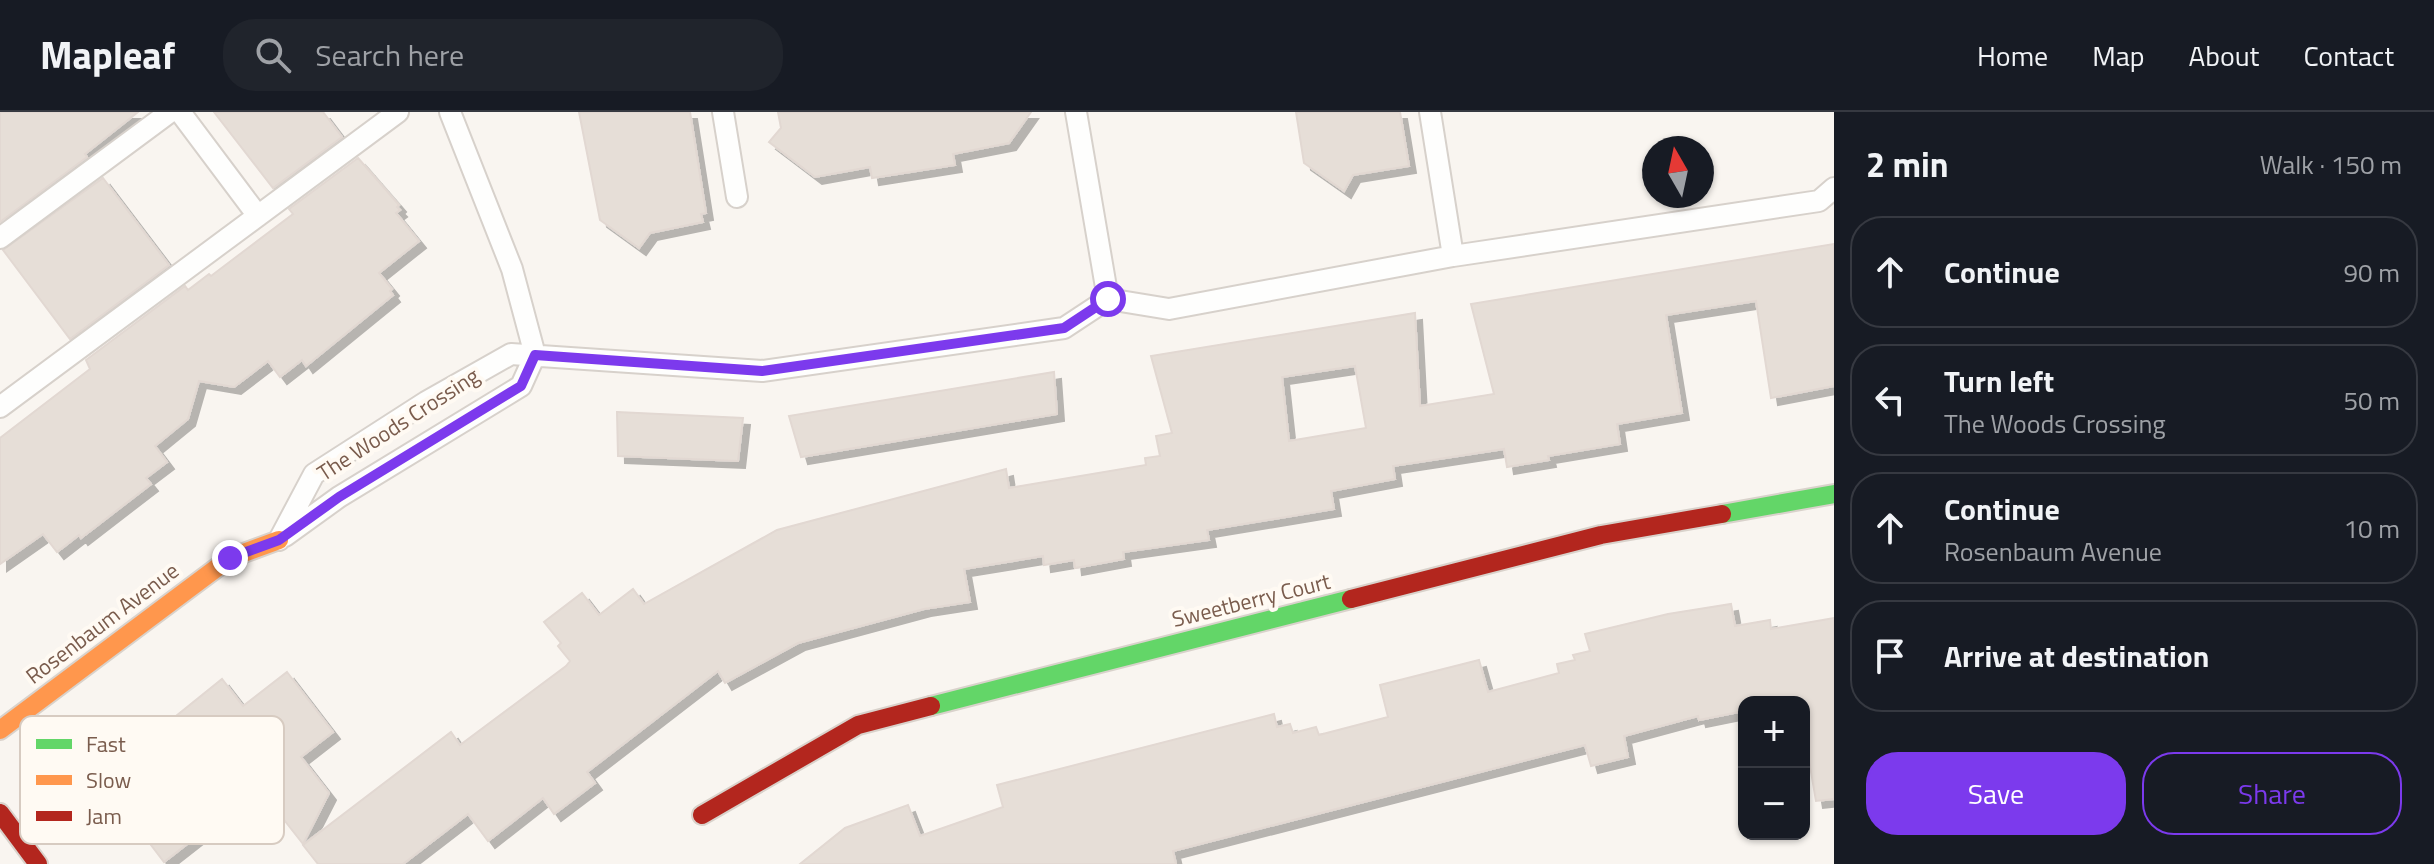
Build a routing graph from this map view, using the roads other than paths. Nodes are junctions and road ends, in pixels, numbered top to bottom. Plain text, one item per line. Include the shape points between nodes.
1 (170, 112) edge
2 (180, 112) edge
3 (398, 112) edge
4 (450, 112) edge
5 (723, 112) edge
6 (1076, 112) edge
7 (1430, 112) edge
8 (1834, 188) edge
9 (737, 197) dead end
10 (258, 216) junction
11 (0, 238) edge
12 (1453, 256) junction
13 (1108, 299) junction
14 (535, 355) junction
15 (0, 407) edge
16 (408, 413) junction
17 (428, 443) junction
18 (1834, 494) edge
19 (279, 540) junction
20 (0, 730) edge
21 (0, 813) edge
22 (702, 815) dead end
23 (20, 840) edge
24 (23, 844) edge
25 (38, 864) edge

1 - 11 lane
2 - 10 lane
3 - 10 lane
4 - 14 lane via 512,269
5 - 9 lane
6 - 13 lane
7 - 12 lane
8 - 12 lane via 1819,201
10 - 15 lane
12 - 13 lane via 1169,309
13 - 14 lane via 1064,328 762,371
14 - 16 lane, The Woods Crossing via 511,354
14 - 17 lane, The Woods Crossing via 521,386
16 - 17 lane
16 - 19 lane, The Woods Crossing via 314,474
17 - 19 lane, The Woods Crossing
18 - 22 street, Sweetberry Court via 1601,535 858,725
19 - 20 street, Rosenbaum Avenue via 230,558
21 - 23 street
24 - 25 street

